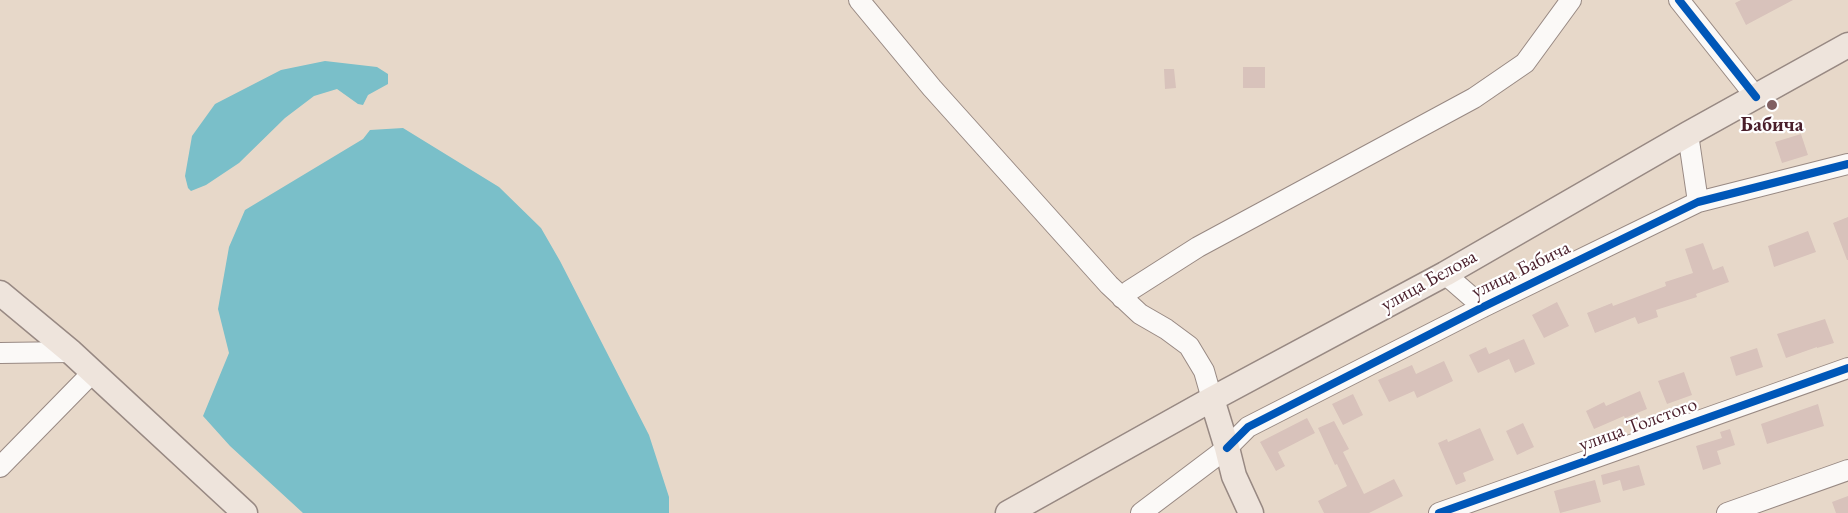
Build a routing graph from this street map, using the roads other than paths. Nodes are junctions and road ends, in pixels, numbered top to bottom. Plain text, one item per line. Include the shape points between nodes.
1 (859, 0) edge
2 (1571, 0) edge
3 (1679, 0) edge
4 (1848, 45) edge
5 (1756, 97) junction
6 (1688, 134) junction
7 (1848, 164) edge
8 (1698, 202) junction
9 (1445, 274) junction
10 (0, 293) edge
11 (1122, 297) junction
12 (1483, 307) junction
13 (71, 352) junction
14 (0, 353) edge
15 (1848, 368) edge
16 (93, 372) junction
17 (1212, 399) junction
18 (1227, 448) junction
19 (0, 467) edge
20 (1848, 470) edge
21 (245, 513) edge
22 (1008, 513) edge
23 (1141, 513) edge
24 (1251, 513) edge
25 (1439, 513) edge
26 (1727, 513) edge

1 - 11 street via 932,88
2 - 11 street via 1525,63 1474,98 1198,247
3 - 5 street
4 - 5 main road, улица Белова
5 - 6 main road, улица Белова
6 - 8 street
6 - 9 main road, улица Белова
7 - 8 street, улица Бабича
8 - 12 street, улица Бабича
9 - 12 street
9 - 17 main road, улица Белова
10 - 13 main road
11 - 17 street via 1140,314 1189,346 1204,371
12 - 18 street, улица Бабича via 1248,427
13 - 14 street
13 - 16 main road
15 - 25 street, улица Толстого
16 - 19 street
16 - 21 main road
17 - 18 main road
17 - 22 main road, улица Белова
18 - 23 street, улица Бабича
18 - 24 main road via 1234,476
20 - 26 street

